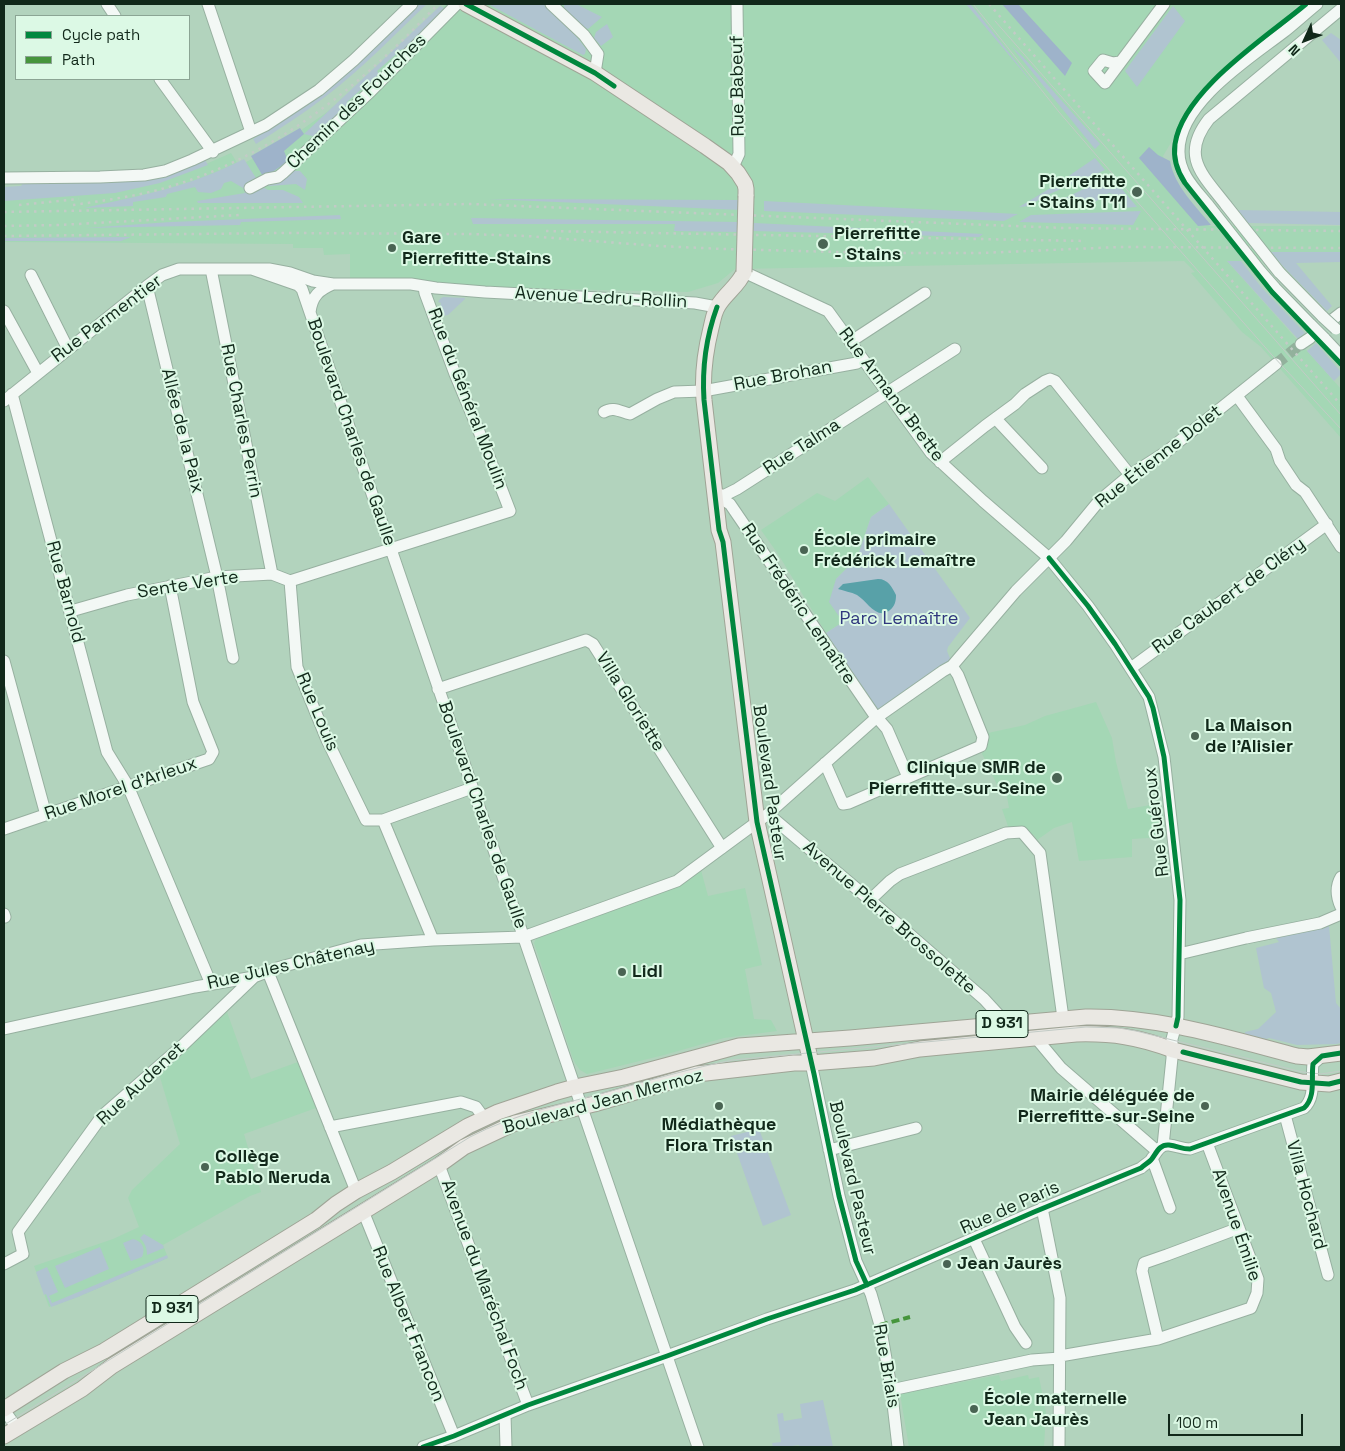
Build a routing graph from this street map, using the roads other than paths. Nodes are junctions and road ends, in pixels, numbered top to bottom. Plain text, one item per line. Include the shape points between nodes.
1 (107, 4) edge
2 (208, 4) edge
3 (412, 4) edge
4 (464, 4) edge
5 (551, 4) edge
6 (737, 4) edge
7 (1164, 4) edge
8 (1317, 4) edge
9 (1341, 9) edge
10 (114, 15) edge
11 (1120, 62) dead end
12 (595, 74) junction
13 (161, 80) edge
14 (251, 132) junction
15 (213, 152) junction
16 (733, 167) junction
17 (4, 178) edge
18 (253, 187) dead end
19 (211, 269) junction
20 (252, 269) junction
21 (744, 272) junction
22 (30, 275) dead end
23 (333, 284) junction
24 (147, 286) junction
25 (424, 287) junction
26 (925, 293) dead end
27 (717, 307) junction
28 (4, 311) edge
29 (310, 312) junction
30 (1335, 323) edge
31 (850, 342) junction
32 (68, 349) junction
33 (955, 349) dead end
34 (1341, 356) edge
35 (862, 358) junction
36 (1276, 364) tunnel mouth
37 (38, 373) junction
38 (703, 391) junction
39 (887, 393) junction
40 (1237, 396) junction
41 (8, 397) edge
42 (604, 412) dead end
43 (996, 419) junction
44 (940, 462) junction
45 (1042, 468) dead end
46 (1130, 475) junction
47 (715, 495) junction
48 (1327, 524) junction
49 (1341, 547) edge
50 (391, 550) junction
51 (1049, 558) junction
52 (272, 574) junction
53 (217, 576) junction
54 (290, 581) junction
55 (170, 586) junction
56 (71, 611) junction
57 (233, 658) dead end
58 (4, 661) edge
59 (952, 666) junction
60 (1132, 668) junction
61 (438, 689) junction
62 (876, 718) junction
63 (825, 763) junction
64 (908, 776) junction
65 (128, 786) junction
66 (472, 788) junction
67 (46, 815) junction
68 (763, 818) junction
69 (383, 820) junction
70 (4, 829) edge
71 (722, 848) junction
72 (1341, 877) edge
73 (870, 900) junction
74 (1341, 907) edge
75 (1341, 914) edge
76 (523, 937) junction
77 (433, 940) junction
78 (1179, 954) junction
79 (268, 972) junction
80 (254, 977) junction
81 (211, 984) junction
82 (1063, 1018) junction
83 (1007, 1024) junction
84 (1176, 1026) junction
85 (4, 1030) edge
86 (1036, 1038) junction
87 (806, 1040) junction
88 (1172, 1050) junction
89 (1341, 1053) edge
90 (1322, 1056) junction
91 (811, 1063) junction
92 (1341, 1081) edge
93 (1313, 1084) junction
94 (575, 1087) junction
95 (582, 1107) junction
96 (1285, 1115) junction
97 (484, 1118) junction
98 (330, 1128) junction
99 (916, 1128) dead end
100 (1207, 1143) junction
101 (829, 1150) junction
102 (1158, 1152) junction
103 (439, 1165) junction
104 (356, 1191) junction
105 (1042, 1208) junction
106 (1170, 1208) dead end
107 (363, 1211) junction
108 (1239, 1228) junction
109 (974, 1239) junction
110 (4, 1264) edge
111 (1328, 1275) dead end
112 (867, 1285) junction
113 (1158, 1339) junction
114 (667, 1356) junction
115 (1060, 1357) junction
116 (1032, 1360) junction
117 (891, 1390) junction
118 (528, 1405) junction
119 (4, 1409) edge
120 (505, 1415) junction
121 (17, 1428) junction
122 (4, 1436) edge
123 (454, 1436) junction
124 (423, 1447) edge
125 (506, 1447) edge
126 (698, 1447) edge
127 (898, 1447) edge
128 (1059, 1447) edge

1 - 10 street
2 - 14 street
3 - 14 street via 319,90
4 - 12 main road
4 - 18 street, Chemin des Fourches via 283,173
5 - 12 street via 584,35 598,54
6 - 16 street, Rue Babeuf via 740,154
7 - 11 street
8 - 34 street, bridge via 1215,86 1201,101 1188,122 1180,146 1180,158 1186,177 1260,271
9 - 30 street, bridge via 1210,119 1200,133 1195,152 1203,176 1279,272
12 - 16 main road
13 - 15 street
14 - 15 street
15 - 17 street via 165,171 144,175
16 - 21 main road, bridge via 746,189
19 - 20 street, Rue Parmentier
19 - 24 street, Rue Parmentier via 180,269 162,275
19 - 52 street, Rue Charles Perrin
20 - 23 street, Rue Parmentier via 277,270
20 - 29 street, Rue Parmentier via 298,285
21 - 27 main road
21 - 31 street, Rue Armand Brette via 824,308
22 - 32 street
23 - 25 street, Rue Parmentier
23 - 29 street, Boulevard Charles de Gaulle via 316,294 311,301
24 - 32 street, Rue Parmentier
24 - 53 street, Allée de la Paix
25 - 27 street, Avenue Ledru-Rollin
25 - 50 street, Rue du Général Moulin via 510,511
26 - 31 street
27 - 38 main road, Boulevard Pasteur via 705,350
28 - 37 street
29 - 50 street, Boulevard Charles de Gaulle
31 - 35 street, Rue Armand Brette
32 - 37 street, Rue Parmentier
33 - 39 street, Rue Talma
35 - 38 street, Rue Brohan via 857,362
35 - 39 street, Rue Armand Brette
36 - 40 street, Rue Étienne Dolet
37 - 41 street, Rue Parmentier
38 - 42 street, Rue Brohan via 674,392 630,414 613,409
38 - 47 main road, Boulevard Pasteur
39 - 44 street, Rue Armand Brette
39 - 47 street, Rue Talma via 737,489 725,495
40 - 46 street, Rue Étienne Dolet via 1166,452
40 - 48 street via 1276,449 1296,485 1305,492
41 - 56 street, Rue Barnold
43 - 44 street
43 - 45 street
43 - 46 street via 1025,394 1050,379
44 - 51 street, Rue Armand Brette
46 - 51 street, Rue Étienne Dolet via 1089,511
47 - 62 street, Rue Frédéric Lemaître via 730,504
47 - 68 main road, Boulevard Pasteur
48 - 49 street
48 - 60 street, Rue Caubert de Cléry
50 - 54 street
50 - 61 street, Boulevard Charles de Gaulle
51 - 59 street, Rue Étienne Dolet via 1016,591
51 - 60 street, Rue Guéroux
52 - 53 street, Sente Verte
52 - 54 street, Sente Verte
53 - 55 street, Sente Verte
53 - 57 street, Allée de la Paix
54 - 69 street, Rue Louis via 297,666 366,820
55 - 56 street, Sente Verte
55 - 65 street, Rue Morel d'Arleux via 193,702 213,752 209,759
56 - 65 street, Rue Barnold via 107,752
58 - 67 street
59 - 62 street, Rue Étienne Dolet
59 - 64 street via 983,737 981,746
60 - 78 street, Rue Guéroux via 1149,697 1164,757 1180,900
61 - 66 street, Boulevard Charles de Gaulle
61 - 71 street, Villa Gloriette via 586,640 593,644
62 - 63 street, Rue Étienne Dolet
62 - 64 street, Rue Frédéric Lemaître via 887,729
63 - 64 street via 843,804
63 - 68 street, Rue Étienne Dolet
65 - 67 street, Rue Morel d'Arleux
65 - 81 street, Rue Barnold
66 - 69 street
66 - 76 street, Boulevard Charles de Gaulle
67 - 70 street, Rue Morel d'Arleux
68 - 71 street, Rue Étienne Dolet
68 - 73 street, Avenue Pierre Brossolette
68 - 87 main road, Boulevard Pasteur
69 - 77 street
71 - 76 street, Rue Étienne Dolet via 676,881
72 - 74 street via 1336,894
73 - 82 street via 900,874 1006,832 1022,832 1040,853
73 - 83 street, Avenue Pierre Brossolette
75 - 78 street via 1324,922
76 - 77 street, Rue Jules Châtenay
76 - 94 street, Boulevard Charles de Gaulle
77 - 79 street, Rue Jules Châtenay via 362,945
78 - 84 street, Rue Guéroux
79 - 80 street, Rue Jules Châtenay
79 - 98 street
80 - 81 street, Rue Jules Châtenay
80 - 110 street, Rue Audenet via 102,1116 18,1232 23,1254
81 - 85 street, Rue Jules Châtenay
82 - 83 main road, Boulevard Jean Mermoz / D 931
82 - 84 main road, Boulevard Jean Mermoz / D 931 via 1109,1016
83 - 87 main road, Boulevard Jean Mermoz / D 931
84 - 88 street, Rue Guéroux
84 - 90 main road, Boulevard Jean Mermoz / D 931 via 1297,1056
86 - 88 main road, Boulevard Jean Mermoz / D 931 via 1076,1034 1125,1036
86 - 91 main road, Boulevard Jean Mermoz / D 931
86 - 102 street via 1060,1068
87 - 91 main road, Boulevard Pasteur
87 - 94 main road, Boulevard Jean Mermoz / D 931 via 747,1044
88 - 93 main road, Boulevard Jean Mermoz / D 931
88 - 102 street, Rue Guéroux
89 - 90 main road, Boulevard Jean Mermoz / D 931
90 - 93 street via 1314,1064
91 - 95 main road, Boulevard Jean Mermoz / D 931 via 697,1074
91 - 101 street, Boulevard Pasteur
92 - 93 main road, Boulevard Jean Mermoz / D 931
93 - 96 street via 1309,1103
94 - 95 street, Boulevard Charles de Gaulle
94 - 97 main road, Boulevard Jean Mermoz / D 931
95 - 103 main road, Boulevard Jean Mermoz / D 931 via 515,1123 464,1147
95 - 114 street, Boulevard Charles de Gaulle
96 - 100 street
96 - 111 street, Villa Hochard
97 - 98 street via 476,1107 460,1102
97 - 104 main road, Boulevard Jean Mermoz / D 931
98 - 104 street
99 - 101 street
100 - 102 street via 1190,1149 1169,1145
100 - 108 street, Avenue Émilie
101 - 112 street, Boulevard Pasteur via 856,1261
102 - 105 street, Rue de Paris via 1141,1168
102 - 106 street
103 - 107 main road, Boulevard Jean Mermoz / D 931
103 - 118 street, Avenue du Maréchal Foch
104 - 119 main road, Boulevard Jean Mermoz / D 931 via 316,1220
105 - 109 street, Rue de Paris
105 - 115 street via 1060,1298
107 - 121 main road, Boulevard Jean Mermoz / D 931
107 - 123 street, Rue Albert Francon
108 - 113 street via 1144,1263 1142,1271
108 - 113 street, Avenue Émilie via 1258,1279 1251,1308
109 - 112 street, Rue de Paris
109 - 116 street
112 - 114 street, Rue de Paris
112 - 117 street, Rue Briais via 880,1325
113 - 115 street
114 - 118 street, Rue de Paris
114 - 126 street, Boulevard Charles de Gaulle
115 - 116 street
115 - 128 street
116 - 117 street
117 - 127 street, Rue Briais
118 - 120 street, Rue de Paris
119 - 121 street
120 - 123 street, Rue de Paris
120 - 125 street
121 - 122 main road, Boulevard Jean Mermoz / D 931
123 - 124 street, Rue de Paris

